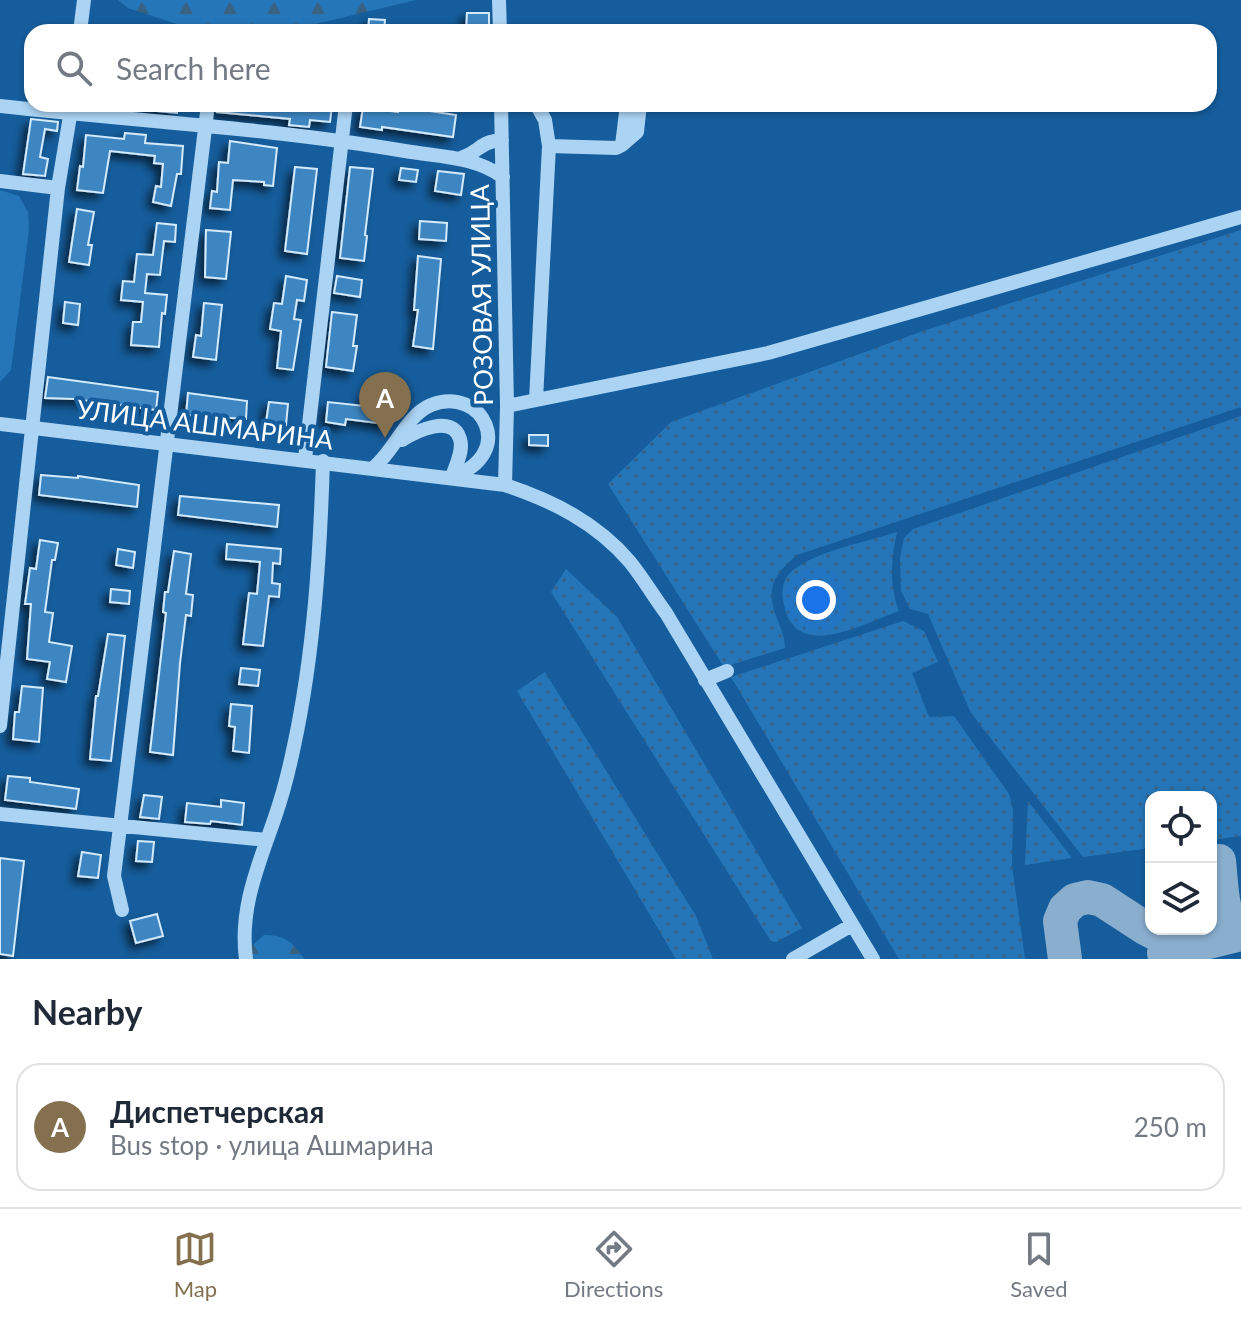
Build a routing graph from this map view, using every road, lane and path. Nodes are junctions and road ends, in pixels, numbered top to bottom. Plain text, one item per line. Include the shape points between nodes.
1 (84, 0) edge
2 (499, 0) edge
3 (81, 24) edge
4 (500, 24) edge
5 (0, 106) edge
6 (24, 107) edge
7 (71, 112) edge
8 (93, 112) edge
9 (207, 112) edge
10 (345, 112) edge
11 (501, 112) edge
12 (540, 112) edge
13 (626, 112) edge
14 (639, 112) edge
15 (205, 127) junction
16 (341, 140) junction
17 (502, 140) junction
18 (622, 145) junction
19 (549, 146) junction
20 (461, 158) junction
21 (503, 177) junction
22 (0, 181) edge
23 (58, 188) junction
24 (1241, 217) edge
25 (536, 400) junction
26 (507, 406) junction
27 (0, 424) edge
28 (32, 428) junction
29 (168, 444) junction
30 (396, 444) junction
31 (305, 459) junction
32 (323, 461) junction
33 (373, 468) junction
34 (452, 477) junction
35 (505, 485) junction
36 (727, 671) dead end
37 (705, 680) junction
38 (0, 726) edge
39 (0, 814) edge
40 (120, 826) junction
41 (267, 840) junction
42 (122, 910) dead end
43 (852, 925) junction
44 (246, 959) edge
45 (793, 959) edge
46 (873, 959) edge

1 - 3 street
2 - 4 street
5 - 6 street
7 - 23 street
8 - 15 street
9 - 15 street
10 - 16 street
11 - 17 street, РОЗОВАЯ УЛИЦА
12 - 19 street
13 - 18 street
14 - 18 street via 637,132
15 - 16 street
15 - 29 street
16 - 20 street
16 - 31 street
17 - 20 street via 482,144
17 - 21 street, РОЗОВАЯ УЛИЦА
18 - 19 street
19 - 25 street
20 - 21 street
21 - 26 street, РОЗОВАЯ УЛИЦА
22 - 23 street
23 - 28 street
24 - 25 street via 768,353
25 - 26 street
26 - 35 street, РОЗОВАЯ УЛИЦА
27 - 28 street, УЛИЦА АШМАРИНА
28 - 29 street, УЛИЦА АШМАРИНА
28 - 38 street
29 - 31 street, УЛИЦА АШМАРИНА
29 - 40 street
30 - 33 street
30 - 34 street via 425,427 456,431 461,448
30 - 34 street via 412,420 433,405 460,404 475,410 488,432 485,454
31 - 32 street, УЛИЦА АШМАРИНА
32 - 33 street, УЛИЦА АШМАРИНА
32 - 41 street via 319,566 300,710 289,771
33 - 34 street, УЛИЦА АШМАРИНА
34 - 35 street, УЛИЦА АШМАРИНА
35 - 37 street, УЛИЦА АШМАРИНА via 540,497 602,534 666,613
36 - 37 street
37 - 43 street, УЛИЦА АШМАРИНА
39 - 40 street
40 - 41 street
40 - 42 street via 114,876
41 - 44 street via 246,911
43 - 45 street
43 - 46 street, УЛИЦА АШМАРИНА

